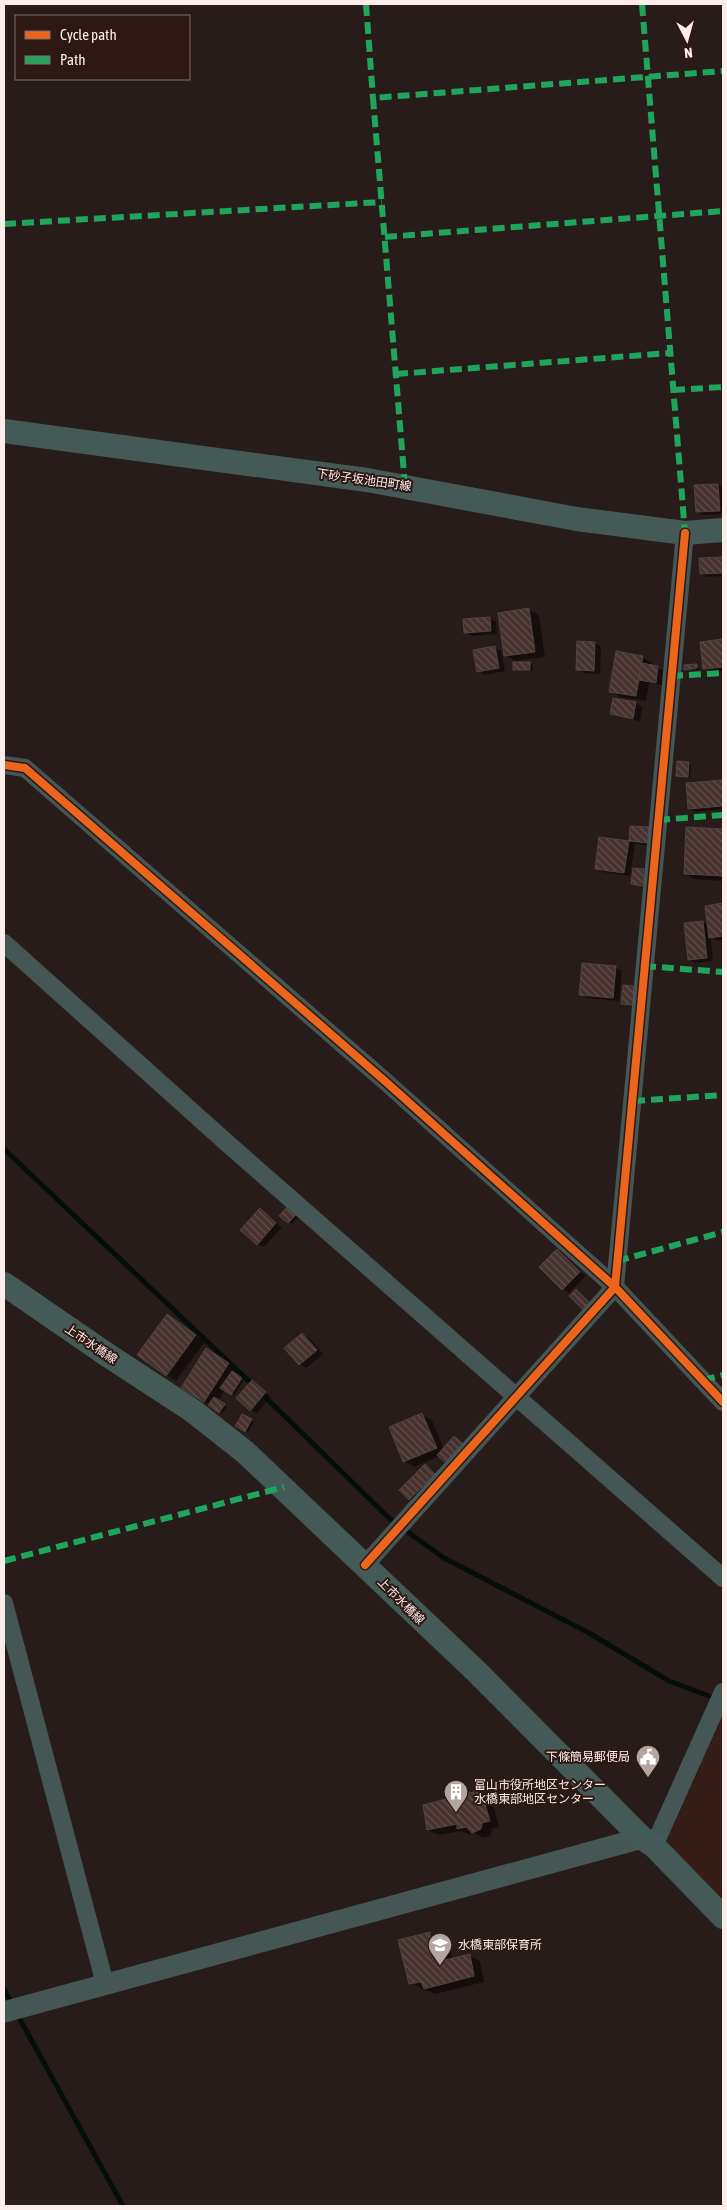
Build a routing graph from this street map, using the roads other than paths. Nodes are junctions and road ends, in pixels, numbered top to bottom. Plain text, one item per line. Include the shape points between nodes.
1 (4, 431) edge
2 (723, 530) edge
3 (685, 533) junction
4 (4, 765) edge
5 (4, 943) edge
6 (4, 1284) edge
7 (615, 1287) junction
8 (516, 1395) junction
9 (723, 1402) edge
10 (365, 1565) junction
11 (723, 1578) edge
12 (4, 1603) edge
13 (723, 1692) edge
14 (648, 1842) junction
15 (723, 1916) edge
16 (105, 1984) junction
17 (4, 2012) edge

1 - 3 main road, 下砂子坂池田町線 via 367,480 576,519
2 - 3 main road, 下砂子坂池田町線
3 - 7 street
4 - 7 street via 25,768 58,796
5 - 8 street
6 - 10 main road, 上市水橋線 via 238,1446
7 - 8 street
7 - 9 street
8 - 10 street
8 - 11 street
10 - 14 main road, 上市水橋線
12 - 16 street
13 - 14 street
14 - 15 main road, 上市水橋線
14 - 16 street
16 - 17 street

